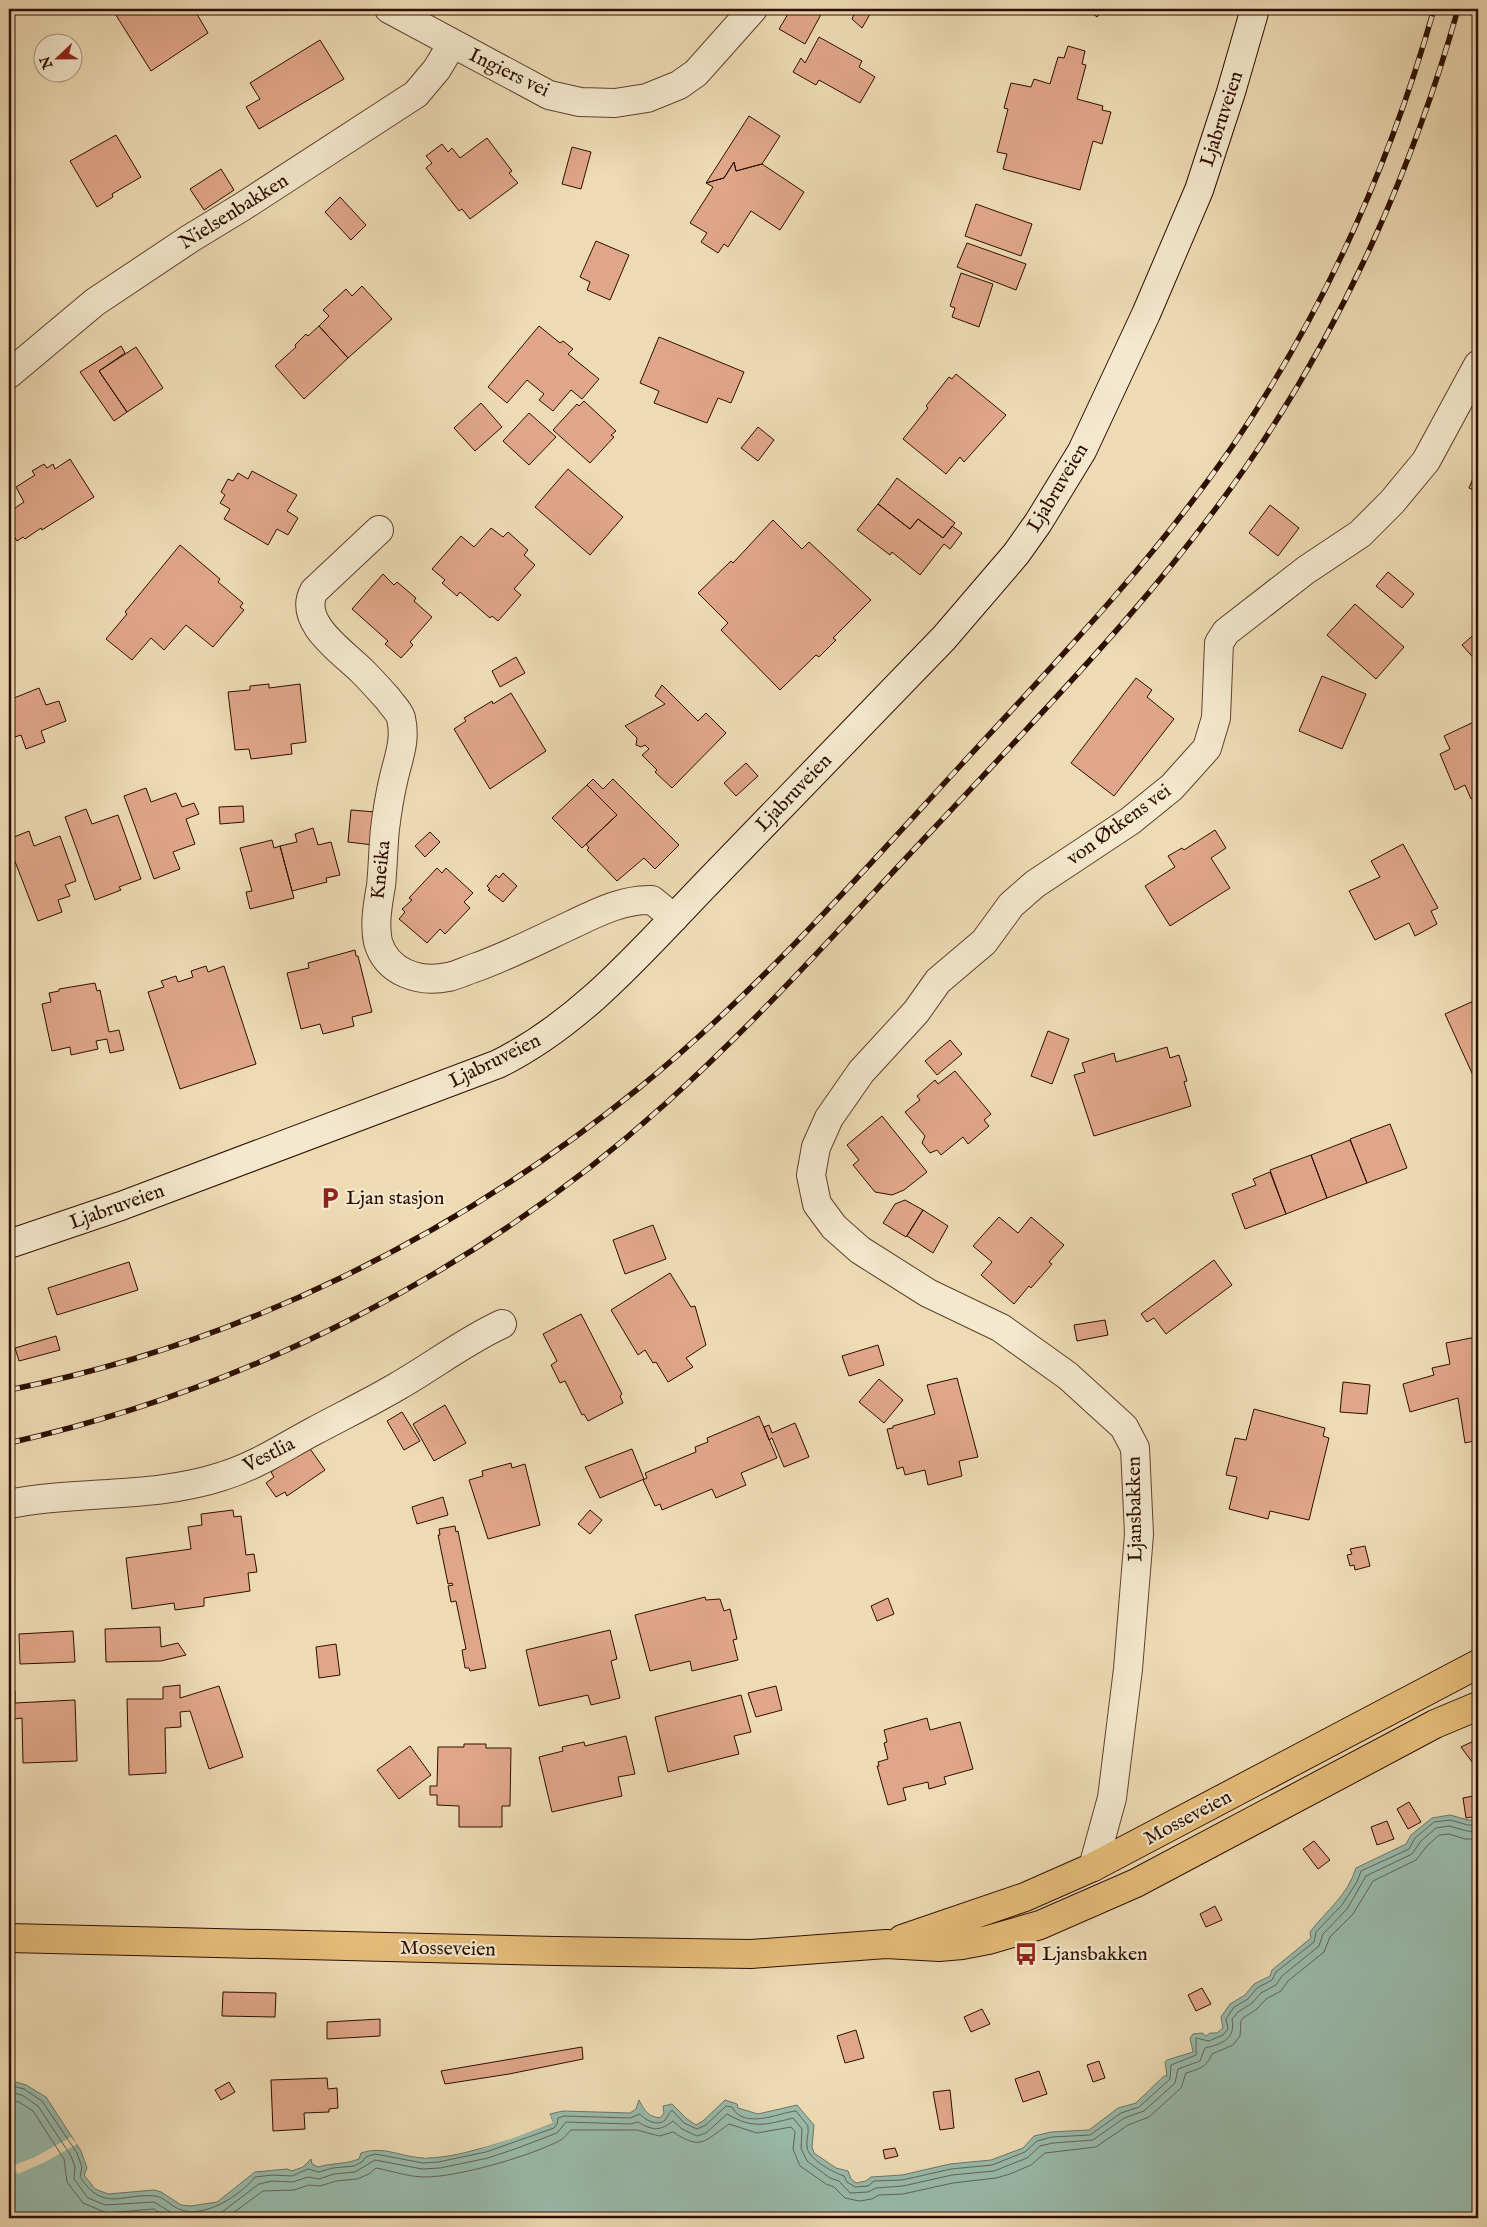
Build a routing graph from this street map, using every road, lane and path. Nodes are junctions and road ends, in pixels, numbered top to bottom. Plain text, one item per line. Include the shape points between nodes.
1 (389, 9) edge
2 (753, 9) edge
3 (1255, 9) edge
4 (452, 44) junction
5 (1478, 364) edge
6 (9, 374) edge
7 (379, 530) dead end
8 (674, 918) junction
9 (814, 1190) joint
10 (9, 1244) edge
11 (502, 1324) dead end
12 (9, 1504) edge
13 (1478, 1664) edge
14 (1478, 1706) edge
15 (1093, 1867) junction
16 (9, 1938) edge
17 (886, 1944) junction

1 - 4 street, Ingiers vei
2 - 4 street, Ingiers vei via 696,73 679,85 659,94 615,103 580,102 549,94
3 - 8 street, Ljabruveien via 1217,136 1183,230 1082,451 1038,523 1001,573 949,632
4 - 6 street, Nielsenbakken via 416,94 95,302
5 - 9 street, von Øtkens vei via 1426,462 1392,502 1360,534 1306,570 1226,632 1219,643 1216,718 1207,748 1172,787 1137,816 1035,884 1011,905 984,942 938,981 916,1012 861,1072 829,1118 816,1147 811,1175
7 - 8 street, Kneika via 314,590 310,608 316,624 328,640 376,685 400,715 404,732 385,830 377,907 378,940 383,955 409,976 428,979 449,977 502,958 603,910 632,901 652,900
8 - 10 street, Ljabruveien via 566,1022 532,1047 498,1064 139,1199
9 - 15 street, Ljansbakken via 817,1204 834,1227 860,1250 928,1293 1002,1328 1068,1376 1124,1427 1134,1448 1139,1534 1128,1669 1112,1798
11 - 12 street, Vestlia via 475,1337 391,1390 252,1466 225,1476 197,1484
13 - 15 highway, Mosseveien
14 - 17 highway, Mosseveien via 1426,1728 1136,1883 1040,1925 962,1945
15 - 17 highway, Mosseveien via 1025,1897
16 - 17 highway, Mosseveien via 731,1954

